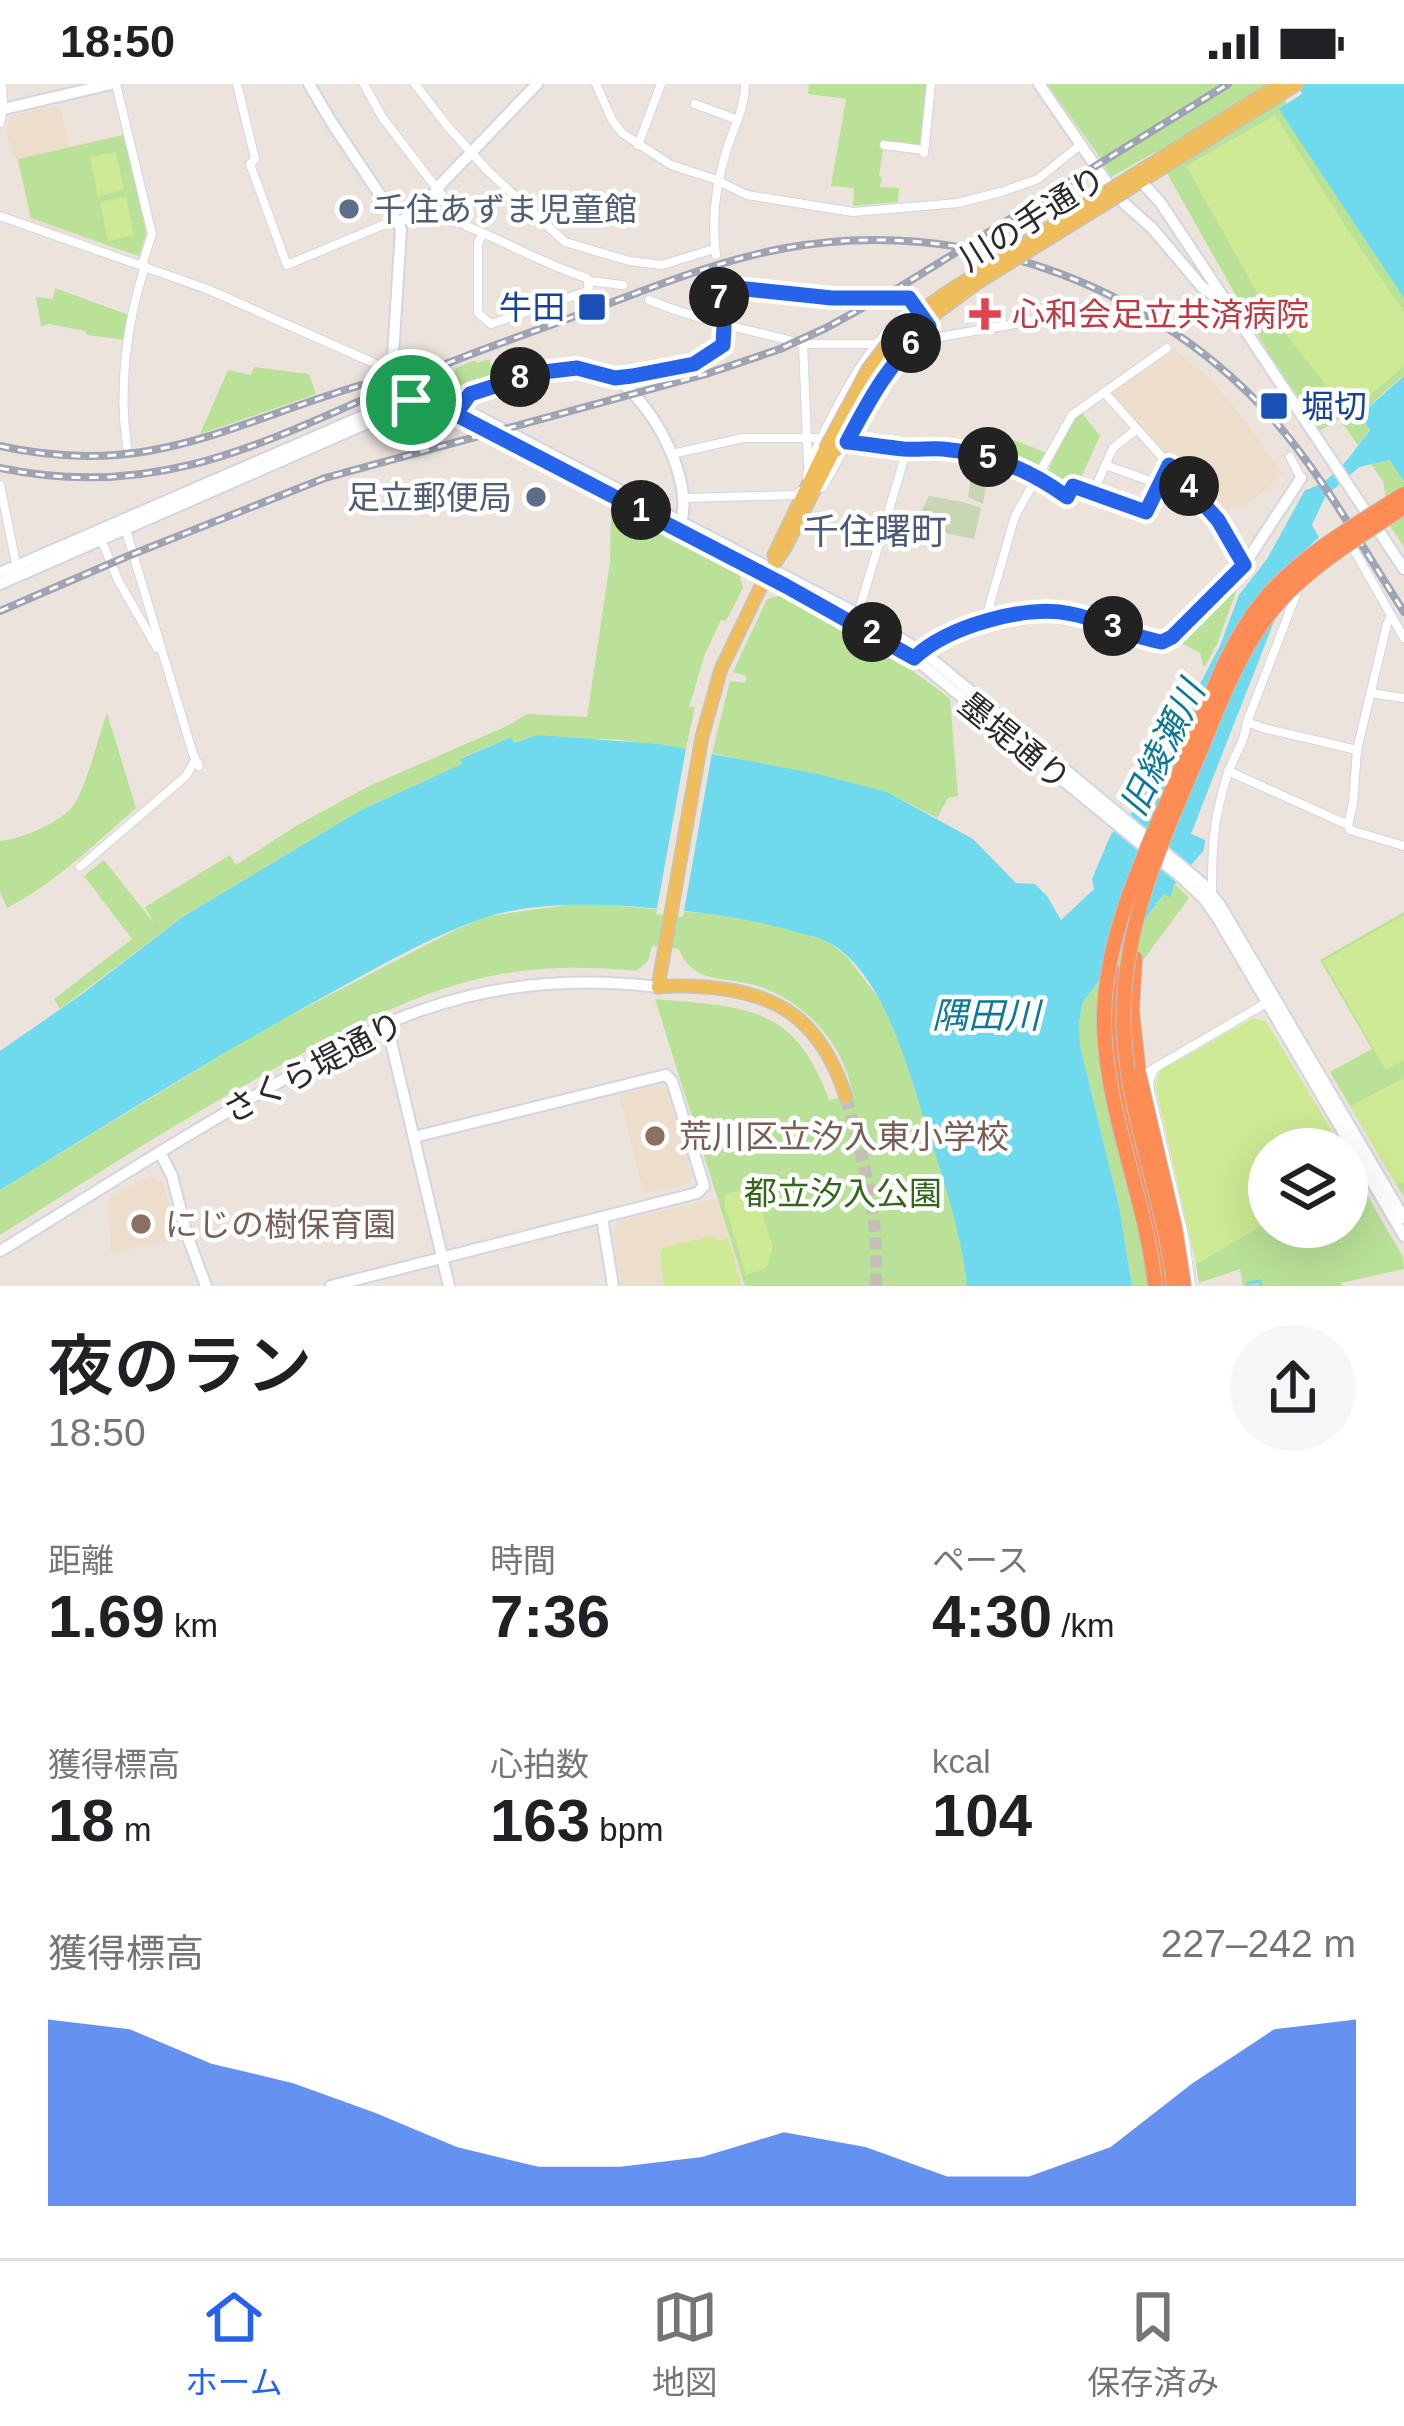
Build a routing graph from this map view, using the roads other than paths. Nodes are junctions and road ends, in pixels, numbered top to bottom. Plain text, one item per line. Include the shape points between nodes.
1 (2, 84) edge
2 (113, 84) edge
3 (237, 84) edge
4 (310, 84) edge
5 (364, 84) edge
6 (415, 84) edge
7 (537, 84) edge
8 (661, 84) edge
9 (745, 84) edge
10 (931, 84) edge
11 (1039, 84) edge
12 (1280, 84) edge
13 (1297, 84) edge
14 (597, 85) edge
15 (695, 104) dead end
16 (2, 110) edge
17 (738, 120) junction
18 (0, 124) edge
19 (1081, 144) junction
20 (638, 145) junction
21 (884, 145) dead end
22 (472, 152) junction
23 (1142, 175) junction
24 (717, 182) junction
25 (437, 190) junction
26 (0, 216) edge
27 (398, 221) junction
28 (483, 232) junction
29 (144, 265) junction
30 (719, 272) dead end
31 (589, 281) junction
32 (623, 285) dead end
33 (718, 286) junction
34 (1220, 293) junction
35 (649, 300) dead end
36 (914, 305) junction
37 (1084, 307) dead end
38 (724, 326) junction
39 (929, 326) junction
40 (803, 344) junction
41 (874, 344) junction
42 (1167, 348) dead end
43 (392, 371) junction
44 (615, 378) junction
45 (1104, 392) junction
46 (411, 405) junction
47 (460, 408) junction
48 (1137, 429) junction
49 (806, 436) junction
50 (847, 442) junction
51 (127, 446) dead end
52 (827, 447) junction
53 (908, 449) junction
54 (672, 454) junction
55 (1290, 457) dead end
56 (1106, 465) junction
57 (1169, 465) junction
58 (808, 468) junction
59 (1039, 477) junction
60 (1301, 478) joint
61 (1160, 484) junction
62 (0, 485) edge
63 (811, 488) junction
64 (1093, 494) junction
65 (1404, 494) edge
66 (685, 498) junction
67 (1404, 507) edge
68 (124, 524) junction
69 (681, 526) junction
70 (101, 539) junction
71 (1244, 565) junction
72 (1404, 569) edge
73 (18, 571) junction
74 (768, 572) junction
75 (0, 573) edge
76 (0, 584) edge
77 (858, 614) junction
78 (1391, 616) junction
79 (985, 622) junction
80 (1404, 638) edge
81 (162, 653) junction
82 (918, 655) junction
83 (1370, 692) junction
84 (1404, 698) edge
85 (1247, 722) junction
86 (1357, 750) junction
87 (193, 754) junction
88 (199, 766) dead end
89 (1228, 771) junction
90 (1348, 825) junction
91 (1404, 846) edge
92 (1156, 860) junction
93 (80, 867) dead end
94 (1185, 874) junction
95 (1212, 893) junction
96 (1129, 898) junction
97 (658, 987) junction
98 (1270, 1000) junction
99 (387, 1025) junction
100 (1155, 1068) junction
101 (1150, 1091) junction
102 (842, 1099) tunnel mouth
103 (414, 1137) junction
104 (160, 1152) junction
105 (602, 1217) junction
106 (1404, 1218) edge
107 (1404, 1236) edge
108 (0, 1251) edge
109 (442, 1258) junction
110 (206, 1286) edge
111 (331, 1286) edge
112 (449, 1286) edge
113 (613, 1286) edge
114 (1155, 1286) edge
115 (1169, 1286) edge
116 (1188, 1286) edge

1 - 16 street
2 - 16 main road
2 - 29 street via 152,234
3 - 27 street via 254,179 287,265
4 - 27 main road
5 - 25 street
6 - 22 street
7 - 22 main road
8 - 20 street
9 - 17 street
10 - 21 street via 924,151
11 - 19 main road
12 - 23 main road, 川の手通り
13 - 23 main road, 川の手通り
14 - 20 street via 612,120
15 - 17 street
16 - 18 street
17 - 24 street
19 - 24 street via 1038,179 958,203 854,212 764,199
19 - 34 main road via 1202,287
20 - 24 street
22 - 24 street via 565,242 629,261 662,265 715,252
22 - 25 main road
23 - 34 main road
23 - 52 main road, 川の手通り, bridge via 910,320 868,369
25 - 27 main road
25 - 28 street via 464,224
26 - 29 street
27 - 43 main road
28 - 31 street
28 - 31 street via 478,314 491,324 585,292
29 - 43 street
29 - 51 street via 124,375
30 - 33 street
31 - 32 street
33 - 36 street via 909,298
33 - 38 street
34 - 72 main road
35 - 38 street
36 - 39 street
36 - 41 street
37 - 39 street via 928,339
38 - 40 street
38 - 44 street via 723,345 694,364
39 - 50 street via 884,374
40 - 41 street
40 - 49 street
41 - 52 street via 847,388
42 - 45 street
43 - 46 main road
44 - 47 street via 577,368 535,373 470,394
44 - 54 main road via 644,406
45 - 48 street
45 - 59 street via 1072,415
46 - 47 main road, 墨堤通り
46 - 68 main road, 墨堤通り
46 - 69 main road, 墨堤通り via 459,416
47 - 69 main road, 墨堤通り
48 - 56 street
48 - 57 street
49 - 52 street
49 - 54 street via 743,438
49 - 58 street
50 - 53 street
50 - 63 street via 823,487
52 - 58 street
52 - 63 main road, 川の手通り
53 - 59 street via 1002,460
53 - 77 street
54 - 66 main road
55 - 60 street
56 - 61 street
56 - 64 street
57 - 61 street
57 - 71 street via 1218,520
58 - 63 street
59 - 64 street via 1067,497 1073,486
59 - 79 street via 1016,516
60 - 71 main road
61 - 64 street via 1146,512
62 - 73 street
63 - 66 street
63 - 74 main road, 川の手通り
65 - 96 highway, bridge via 1298,566 1257,609 1216,684
66 - 69 main road
67 - 92 highway, bridge via 1306,576 1257,631
68 - 70 main road, 墨堤通り
68 - 73 main road, 墨堤通り
68 - 81 street
69 - 74 main road, 墨堤通り
70 - 73 main road, 墨堤通り
70 - 81 street
71 - 79 main road via 1162,642 1069,613
73 - 75 main road, 墨堤通り
73 - 76 main road, 墨堤通り
74 - 77 main road, 墨堤通り
74 - 82 main road, 墨堤通り
74 - 97 main road, 川の手通り via 728,650 702,737
77 - 82 main road, 墨堤通り
78 - 80 street
78 - 83 street
78 - 85 street via 1347,539 1331,543 1299,587
79 - 82 main road
81 - 87 street
82 - 94 main road, 墨堤通り, bridge
83 - 84 street
83 - 86 street
85 - 86 street
85 - 89 street
86 - 90 street
87 - 88 street
87 - 93 street via 186,776
89 - 90 street
89 - 95 street via 1214,819
90 - 91 street
92 - 115 highway, bridge via 1130,944 1124,1033
92 - 116 highway, bridge via 1139,928 1132,1011 1143,1096
94 - 95 main road, 墨堤通り
94 - 98 main road, 墨堤通り
95 - 98 main road, 墨堤通り
96 - 114 highway, bridge via 1109,968 1106,1052
96 - 115 highway, bridge via 1113,1023 1123,1100
97 - 99 main road, さくら堤通り via 513,987
97 - 102 main road via 743,1000 790,1022 821,1056
98 - 100 street
98 - 106 main road, 墨堤通り
98 - 107 main road, 墨堤通り
99 - 103 main road
99 - 104 main road, さくら堤通り
100 - 101 street
100 - 101 street via 1127,1089 1130,1108 1144,1109
101 - 116 street
103 - 105 main road via 666,1075 703,1188
103 - 109 main road
104 - 108 main road, さくら堤通り
104 - 110 main road
105 - 109 main road
105 - 113 main road
109 - 111 main road
109 - 112 main road

